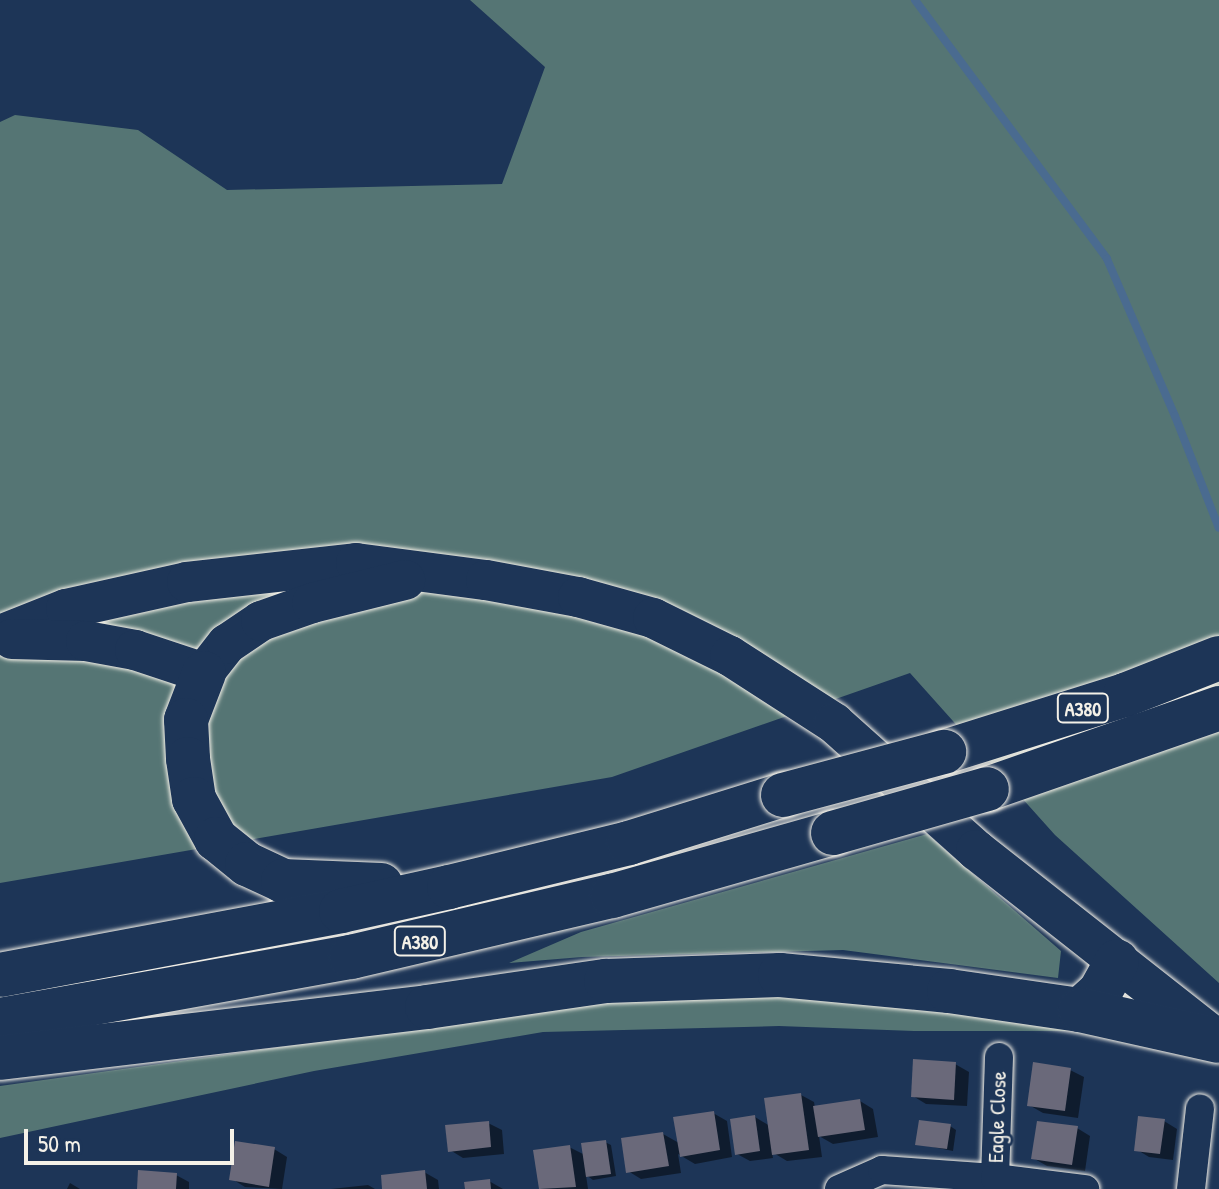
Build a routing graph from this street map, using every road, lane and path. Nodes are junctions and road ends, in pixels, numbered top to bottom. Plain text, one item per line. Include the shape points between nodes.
1 (428, 575) junction
2 (0, 637) edge
3 (1219, 658) edge
4 (204, 673) junction
5 (1219, 708) edge
6 (449, 887) junction
7 (1117, 961) junction
8 (0, 975) edge
9 (1080, 1010) junction
10 (0, 1020) edge
11 (1219, 1041) edge
12 (999, 1057) dead end
13 (0, 1058) edge
14 (1200, 1109) dead end
15 (995, 1178) junction
16 (839, 1189) edge
17 (1085, 1189) edge
18 (1191, 1189) edge

1 - 2 main road via 356,563 187,582 66,609
1 - 4 main road via 367,587 261,621 227,644
1 - 7 main road via 578,597 653,618 730,656 834,723 976,850
2 - 4 main road via 86,641 135,650
3 - 6 highway, A380, bridge via 1125,695 944,752 629,843
4 - 6 highway via 186,720 188,759 194,799 216,839 247,864 283,881
5 - 10 highway, A380, bridge via 987,789 612,896 367,954
6 - 8 highway, A380
7 - 9 highway via 1100,992
7 - 11 main road
9 - 11 highway
9 - 13 highway via 780,975 606,981
12 - 15 street, Eagle Close
14 - 18 street
15 - 16 street, Eagle Close via 882,1170
15 - 17 street, Eagle Close

